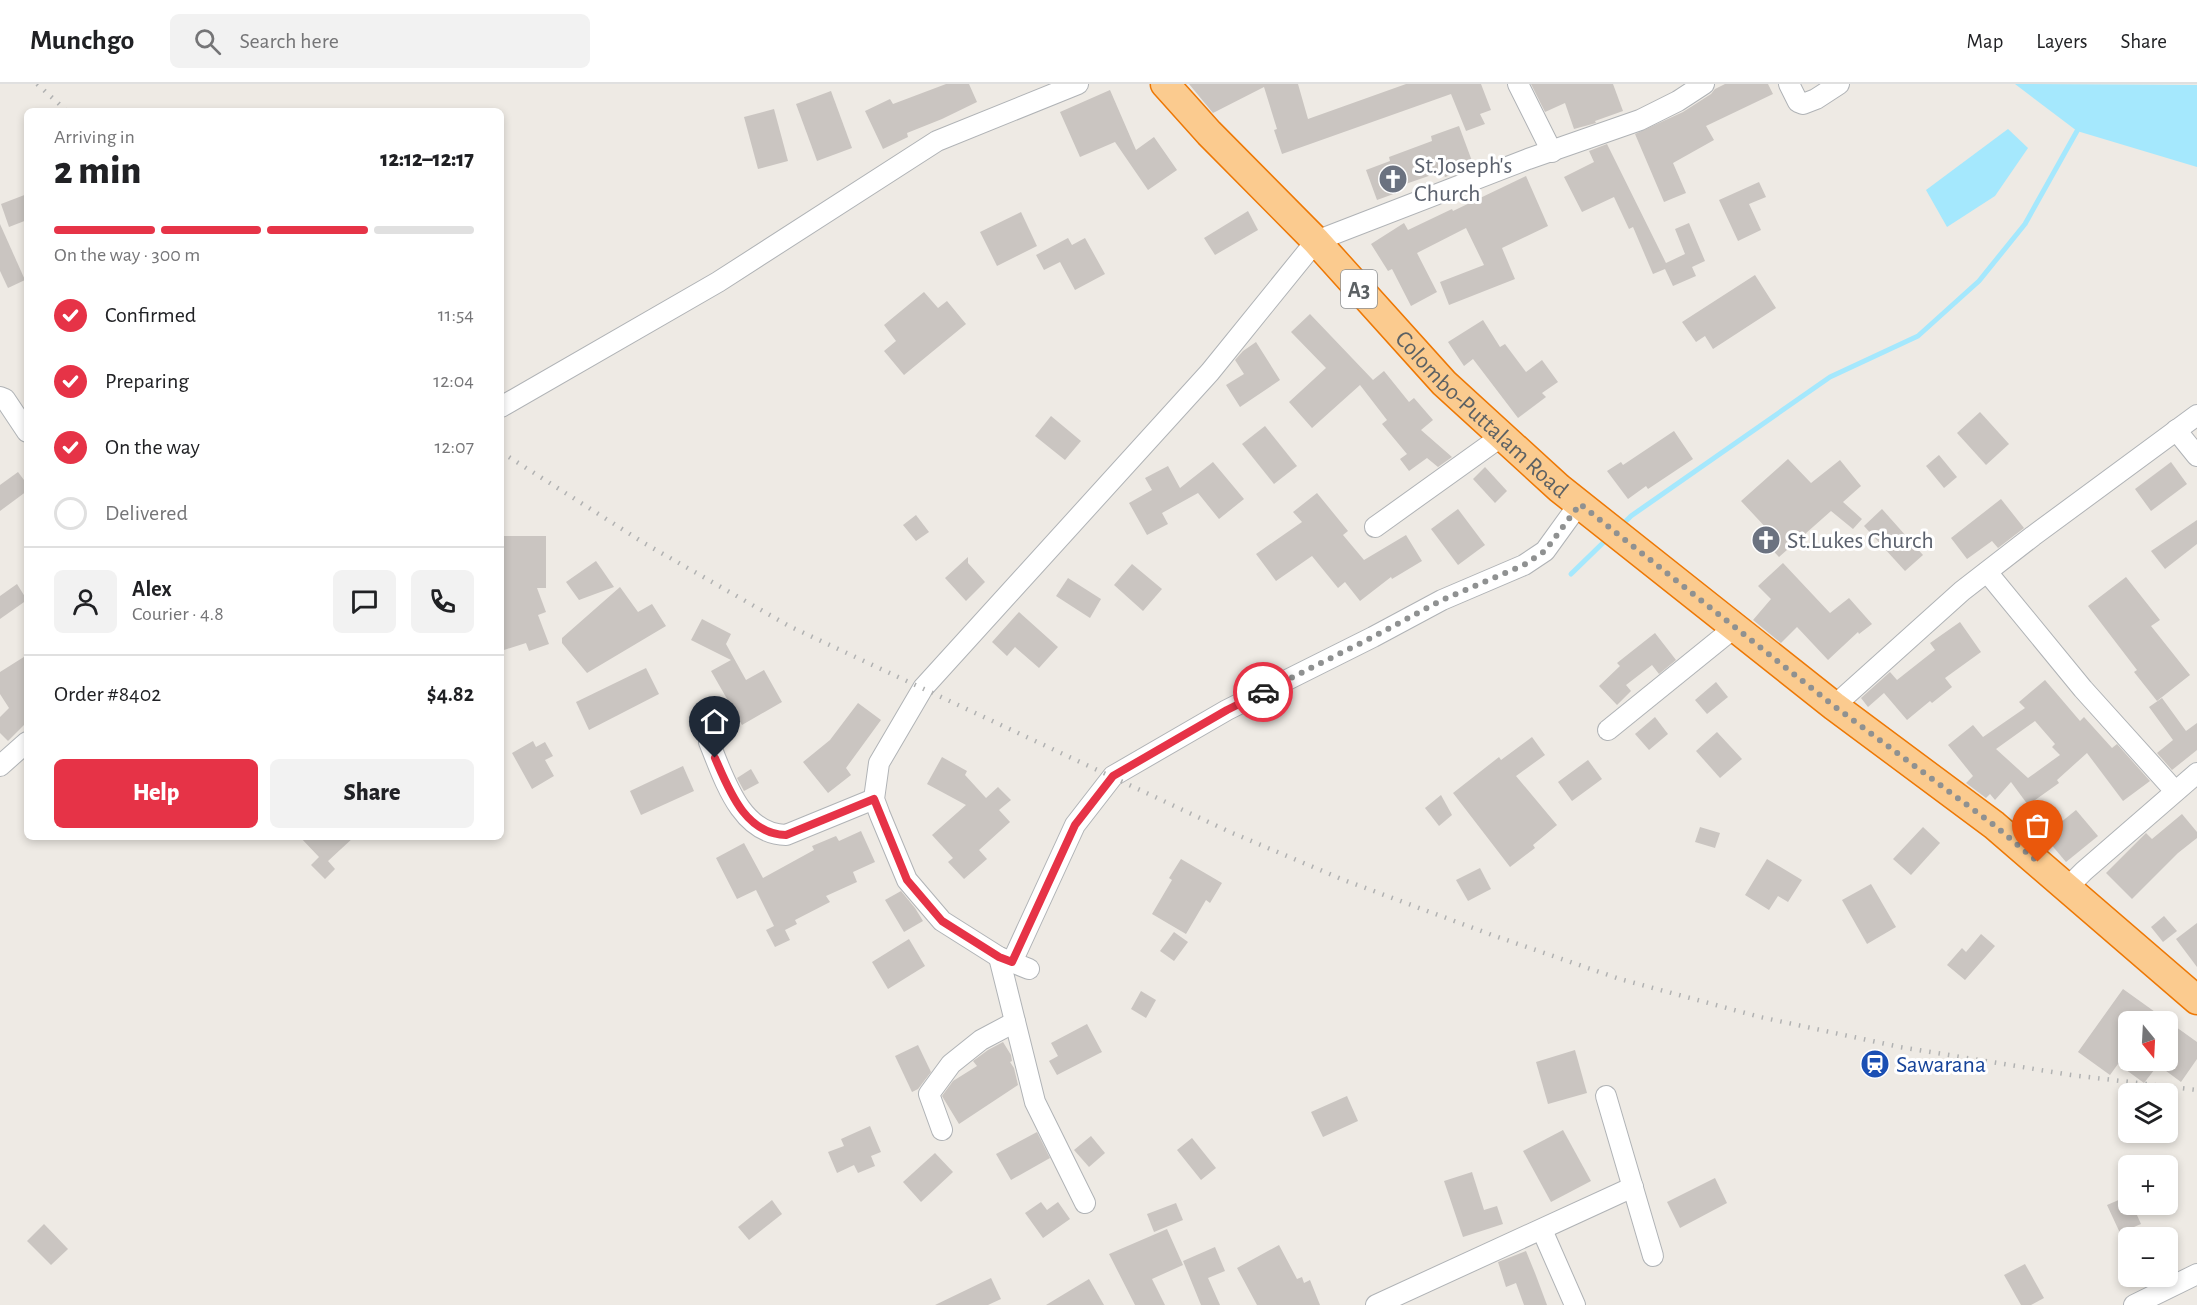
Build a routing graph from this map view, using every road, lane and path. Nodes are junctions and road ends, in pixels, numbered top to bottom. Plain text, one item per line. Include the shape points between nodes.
1 (1078, 84) edge
2 (1165, 84) edge
3 (1518, 84) edge
4 (1704, 84) edge
5 (1789, 84) edge
6 (1839, 84) edge
7 (1552, 152) junction
8 (1316, 240) junction
9 (0, 397) edge
10 (504, 405) edge
11 (2197, 415) edge
12 (24, 428) edge
13 (2176, 430) junction
14 (1502, 436) junction
15 (2197, 456) edge
16 (1580, 504) junction
17 (1375, 527) dead end
18 (1987, 572) junction
19 (1734, 628) junction
20 (1834, 706) junction
21 (1608, 730) dead end
22 (709, 742) dead end
23 (24, 745) edge
24 (0, 766) edge
25 (2197, 773) edge
26 (2175, 791) junction
27 (874, 799) junction
28 (2068, 887) junction
29 (1013, 962) junction
30 (2196, 997) edge
31 (1015, 1022) junction
32 (1606, 1096) dead end
33 (942, 1130) dead end
34 (1633, 1187) junction
35 (1085, 1203) dead end
36 (1542, 1230) junction
37 (1653, 1256) dead end
38 (2197, 1274) edge
39 (1376, 1305) edge
40 (1575, 1305) edge
41 (2134, 1305) edge

1 - 10 street via 937,141 718,282
2 - 8 highway, Colombo-Puttalam Road / A3
3 - 7 street
4 - 7 street via 1640,120
5 - 6 street via 1803,104
7 - 8 street
8 - 14 highway, Colombo-Puttalam Road / A3 via 1444,383
8 - 27 street via 1210,372 923,688 879,763
9 - 12 street
11 - 13 street
13 - 15 street
13 - 18 street
14 - 16 highway, Colombo-Puttalam Road / A3
14 - 17 street
16 - 19 highway, Colombo-Puttalam Road / A3
16 - 29 street via 1545,551 1524,565 1442,600 1227,710 1113,776 1075,825
18 - 20 street
18 - 26 street via 2083,689
19 - 20 highway, Colombo-Puttalam Road / A3
19 - 21 street
20 - 28 highway, Colombo-Puttalam Road / A3 via 1994,825
22 - 27 street via 743,814 775,835 786,835
23 - 24 street
25 - 26 street
26 - 28 street
27 - 29 street via 907,880 942,921
28 - 30 highway, Colombo-Puttalam Road / A3
29 - 31 street
31 - 33 street via 981,1040 951,1064 929,1094
31 - 35 street via 1035,1102
32 - 34 street
34 - 36 street
34 - 37 street
36 - 39 street
36 - 40 street
38 - 41 street

